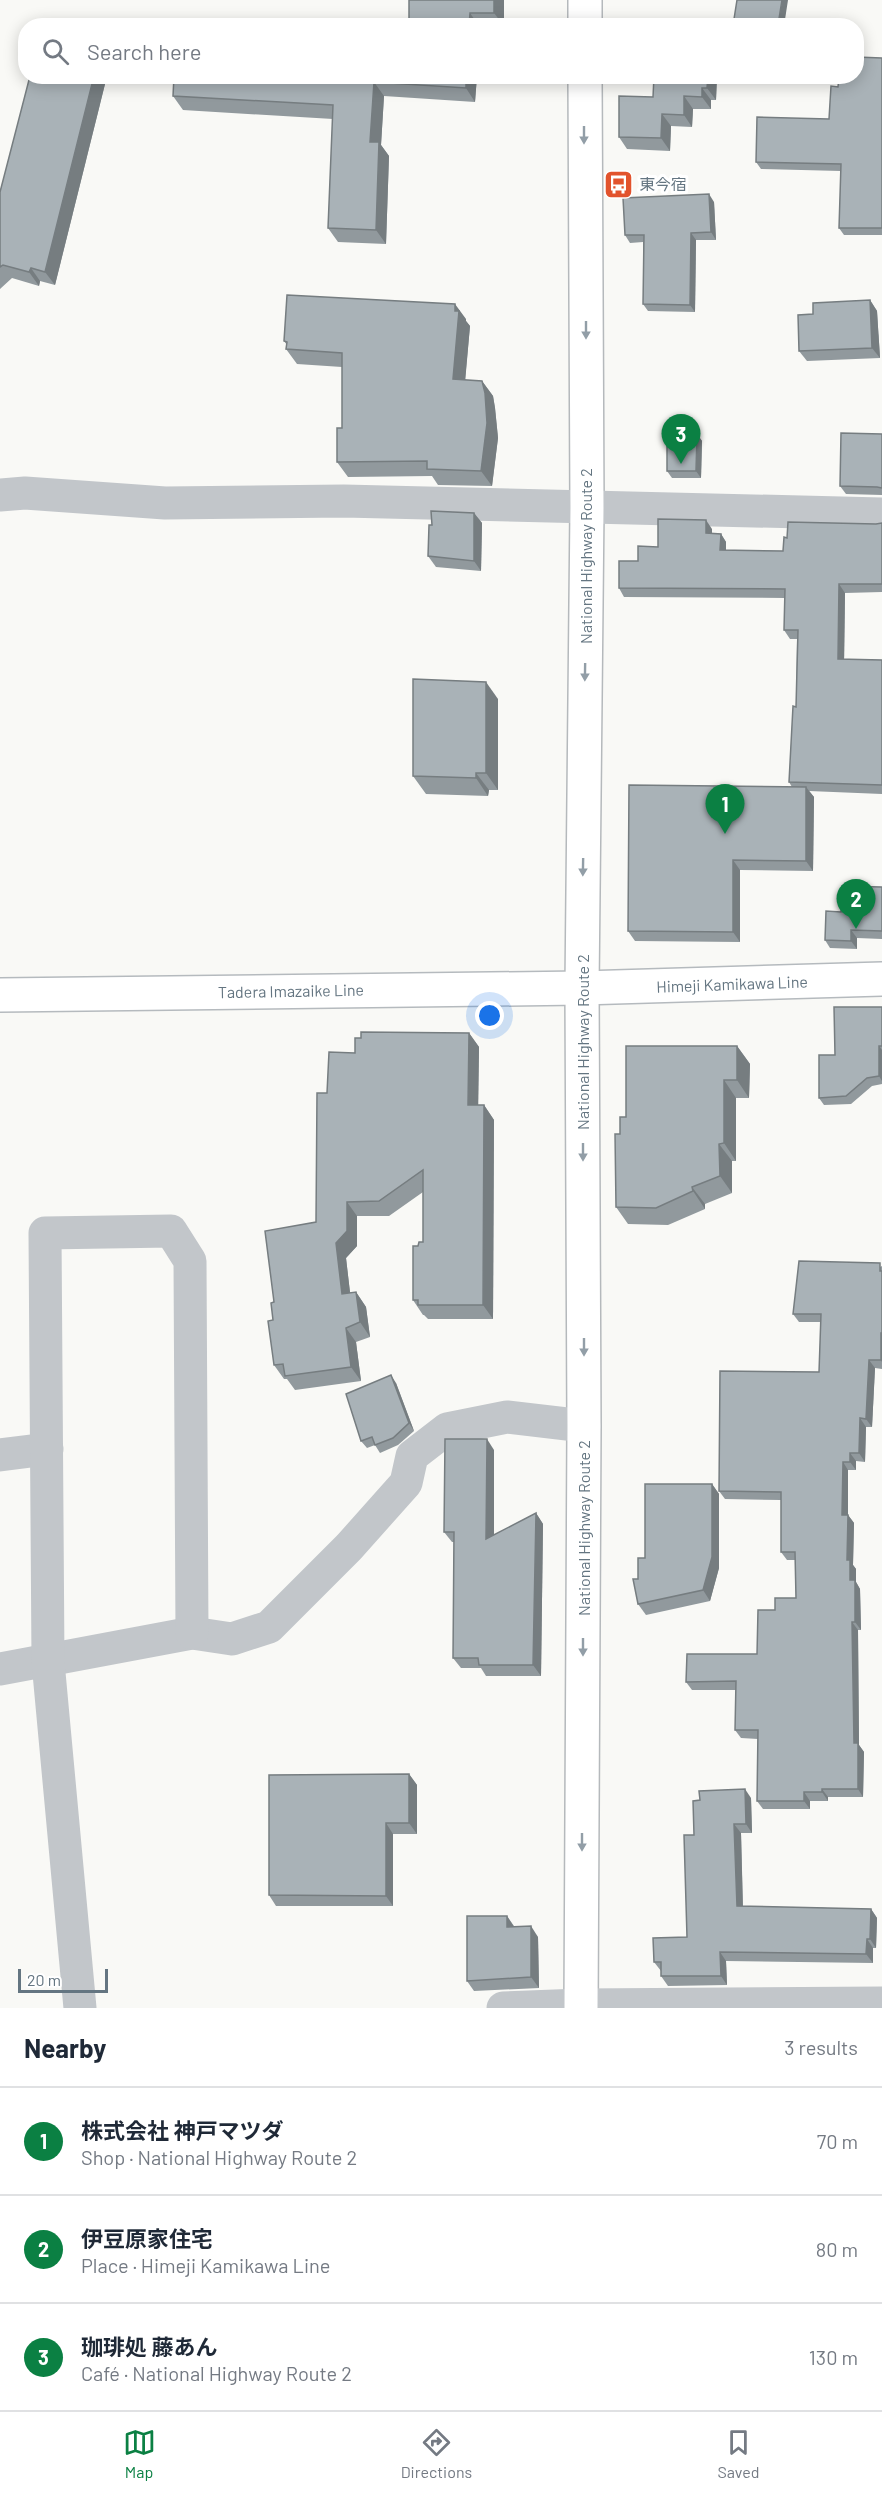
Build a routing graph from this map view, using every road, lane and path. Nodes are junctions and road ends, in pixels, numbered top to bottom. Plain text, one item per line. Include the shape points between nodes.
1 (585, 0) edge
2 (585, 18) edge
3 (585, 84) edge
4 (0, 495) edge
5 (587, 508) junction
6 (882, 514) edge
7 (882, 979) edge
8 (582, 988) junction
9 (0, 995) edge
10 (584, 1426) junction
11 (47, 1449) junction
12 (0, 1455) edge
13 (192, 1633) junction
14 (48, 1662) junction
15 (0, 1669) edge
16 (882, 2003) edge
17 (581, 2006) edge
18 (80, 2008) edge
19 (503, 2008) edge

1 - 2 main road
3 -> 5 main road, National Highway Route 2
4 - 5 street via 165,502 344,501
5 - 6 street
5 -> 8 main road, National Highway Route 2
7 - 8 main road, Himeji Kamikawa Line
8 - 9 main road, Tadera Imazaike Line
8 -> 10 main road, National Highway Route 2
10 - 13 street via 507,1417 447,1429 412,1456 406,1483 269,1627 232,1639
10 -> 17 main road, National Highway Route 2
11 - 12 street
11 - 13 street via 45,1233 171,1231 190,1261
11 - 14 street
13 - 14 street
14 - 15 street
14 - 18 street
16 - 17 street
17 - 19 street

